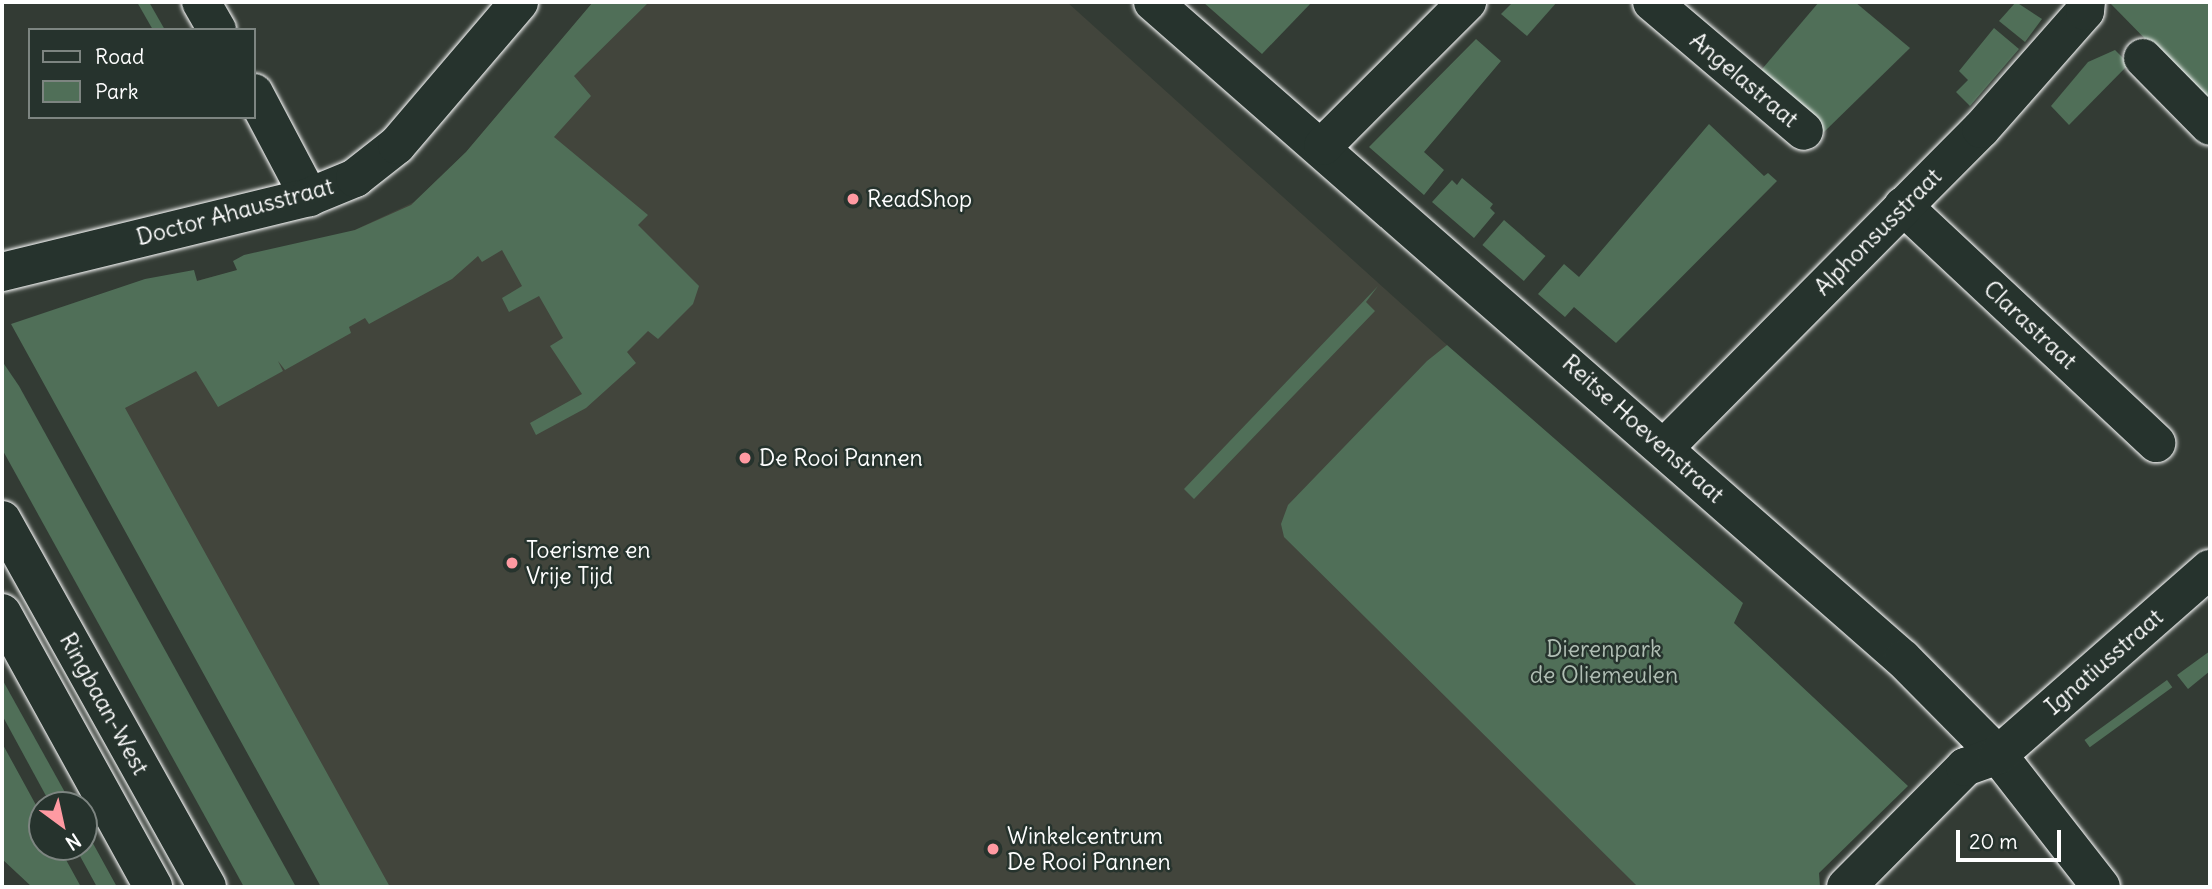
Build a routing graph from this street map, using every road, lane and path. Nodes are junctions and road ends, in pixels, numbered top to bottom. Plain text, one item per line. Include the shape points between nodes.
1 (201, 2) edge
2 (519, 2) edge
3 (1153, 2) edge
4 (1467, 2) edge
5 (1652, 2) edge
6 (2086, 6) edge
7 (216, 28) edge
8 (2143, 58) dead end
9 (256, 97) edge
10 (2210, 126) edge
11 (1804, 131) dead end
12 (1323, 146) junction
13 (309, 197) junction
14 (1903, 206) junction
15 (2, 272) edge
16 (2156, 443) dead end
17 (1665, 447) junction
18 (2, 520) edge
19 (2210, 569) edge
20 (2, 613) edge
21 (1998, 755) junction
22 (153, 887) edge
23 (207, 887) edge
24 (1846, 887) edge
25 (2101, 887) edge

1 - 7 street
2 - 13 street, Doctor Ahausstraat via 397,145 355,178
3 - 12 street, Reitse Hoevenstraat
4 - 12 street
5 - 11 street, Angelastraat
6 - 14 street, Alphonsusstraat via 1981,129
8 - 10 street
9 - 13 street
12 - 17 street, Reitse Hoevenstraat
13 - 15 street, Doctor Ahausstraat
14 - 16 street, Clarastraat
14 - 17 street, Alphonsusstraat
17 - 21 street, Reitse Hoevenstraat via 1903,659
18 - 23 street, Ringbaan-West
19 - 21 street, Ignatiusstraat
20 - 22 street, Ringbaan-West
21 - 24 street via 1965,767
21 - 25 street, Reitse Hoevenstraat

